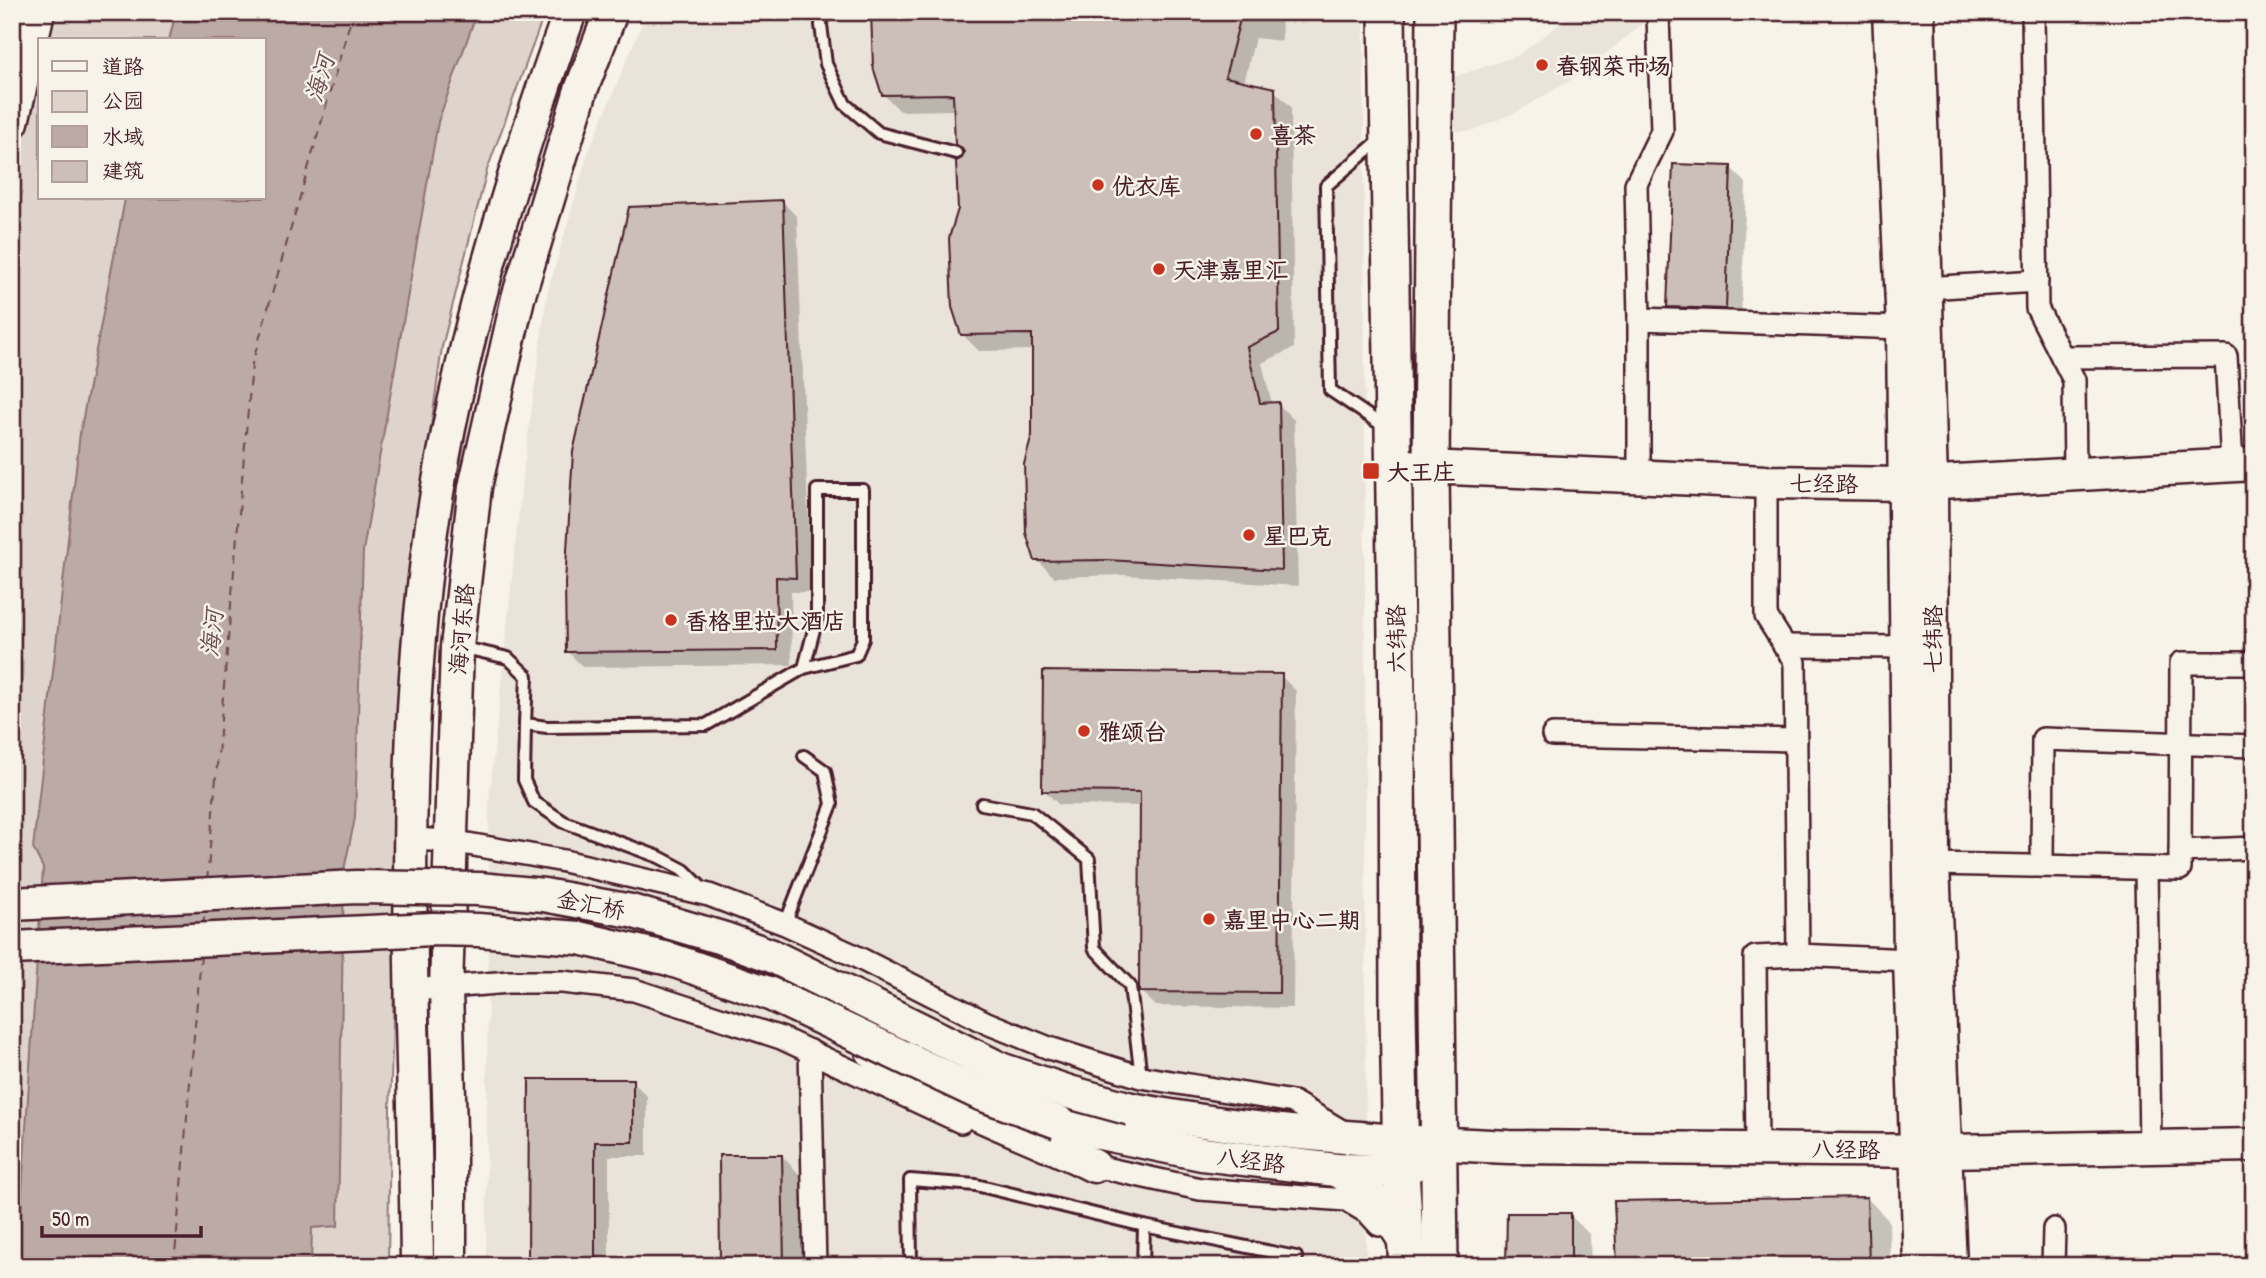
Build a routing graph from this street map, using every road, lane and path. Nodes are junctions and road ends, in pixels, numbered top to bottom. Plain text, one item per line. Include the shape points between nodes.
1 (38, 12) edge
2 (570, 12) edge
3 (611, 12) edge
4 (822, 12) edge
5 (1387, 12) edge
6 (1434, 12) edge
7 (1889, 12) edge
8 (1918, 12) edge
9 (2034, 12) edge
10 (1658, 16) dead end
11 (12, 121) edge
12 (1387, 134) junction
13 (956, 153) dead end
14 (2036, 282) junction
15 (1926, 288) junction
16 (1639, 319) junction
17 (1903, 328) junction
18 (2062, 356) junction
19 (1393, 449) junction
20 (2243, 465) edge
21 (1431, 468) junction
22 (2075, 475) junction
23 (1639, 476) junction
24 (1766, 482) junction
25 (1918, 484) junction
26 (1784, 646) junction
27 (457, 647) junction
28 (1906, 647) junction
29 (2254, 663) edge
30 (804, 668) junction
31 (525, 724) junction
32 (1553, 736) dead end
33 (1796, 740) junction
34 (2181, 743) junction
35 (2254, 746) edge
36 (804, 756) dead end
37 (982, 804) dead end
38 (410, 839) junction
39 (451, 841) junction
40 (2254, 848) edge
41 (2180, 851) junction
42 (1933, 864) junction
43 (2042, 865) junction
44 (2146, 869) junction
45 (709, 895) junction
46 (12, 904) edge
47 (785, 924) junction
48 (12, 948) edge
49 (1798, 955) junction
50 (1910, 960) junction
51 (446, 989) junction
52 (413, 990) junction
53 (810, 1051) junction
54 (1141, 1077) junction
55 (1131, 1109) joint
56 (1055, 1134) junction
57 (1352, 1138) junction
58 (1438, 1144) junction
59 (2254, 1145) edge
60 (2150, 1146) junction
61 (1757, 1148) junction
62 (1915, 1150) junction
63 (1947, 1152) junction
64 (1401, 1156) junction
65 (1094, 1166) junction
66 (1336, 1170) junction
67 (1144, 1226) junction
68 (2054, 1229) dead end
69 (1404, 1258) edge
70 (417, 1266) edge
71 (450, 1266) edge
72 (815, 1266) edge
73 (911, 1266) edge
74 (1143, 1266) edge
75 (1297, 1266) edge
76 (1440, 1266) edge
77 (1920, 1266) edge
78 (1950, 1266) edge
79 (2053, 1266) edge

1 - 11 main road
2 - 38 main road, 海河东路 via 487,266 453,410 431,531 419,641
3 - 27 main road, 海河东路 via 581,90 518,298 475,486
4 - 13 lane via 826,64 845,104 878,133
5 - 12 main road, 六纬路
6 - 21 main road, 六纬路
7 - 17 main road, 七纬路
8 - 15 main road, 七纬路
9 - 14 street
10 - 16 street via 1662,131 1636,184
12 - 19 main road, 六纬路
12 - 19 lane via 1326,186 1326,199 1330,390
14 - 15 street
14 - 18 street via 2037,307
15 - 25 main road, 七纬路
16 - 17 street
16 - 23 street
17 - 25 main road, 七纬路
18 - 20 street via 2225,356
18 - 22 street via 2074,380
19 - 21 main road, 七经路
19 - 64 main road, 六纬路
20 - 22 main road, 七经路
21 - 23 main road, 七经路
21 - 58 main road, 六纬路
22 - 25 main road, 七经路
23 - 24 main road, 七经路
24 - 25 main road, 七经路
24 - 26 street via 1766,616
25 - 28 main road, 七纬路
25 - 42 main road, 七纬路
26 - 28 street
26 - 33 street via 1795,662
27 - 31 lane via 508,658 527,677
27 - 39 main road, 海河东路
28 - 50 main road, 七纬路
29 - 34 street via 2181,663
30 - 30 lane via 856,655 863,639 863,490 817,490 817,618
30 - 31 lane via 706,725
31 - 45 lane via 524,780 534,802 564,822 684,870
32 - 33 street
33 - 49 street
34 - 35 street
34 - 41 street
34 - 43 street via 2043,739
36 - 47 lane via 825,771 832,804
37 - 54 lane via 1032,813 1089,859 1094,948 1130,986
38 - 39 street
38 - 52 main road, 海河东路
39 - 45 street
39 - 51 main road, 海河东路
40 - 41 street
41 - 44 street via 2180,869
42 - 43 street
42 - 63 main road, 七纬路
43 - 44 street
44 - 60 street
45 - 47 street
46 - 55 main road, 金汇桥, bridge via 357,887 518,893 631,911 772,956 1003,1070
47 - 54 street via 988,1023
48 - 56 main road, 金汇桥, bridge via 433,929 579,938 669,959 768,993
49 - 50 street
49 - 61 street via 1755,957
50 - 62 main road, 七纬路
51 - 52 street
51 - 53 street via 562,982 634,990
51 - 71 main road, 海河东路
52 - 70 main road, 海河东路
53 - 65 street via 945,1116 1034,1150
53 - 72 street
54 - 57 street via 1293,1102
55 - 57 main road, 八经路 via 1242,1128
56 - 65 main road
56 - 66 main road, 八经路
57 - 64 main road, 八经路
58 - 61 main road, 八经路
58 - 64 main road via 1419,1164
58 - 76 main road, 六纬路
59 - 60 main road, 八经路
60 - 63 main road, 八经路
61 - 62 main road, 八经路
62 - 63 main road, 八经路
62 - 77 main road, 七纬路
63 - 78 main road, 七纬路
64 - 66 main road, 八经路
64 - 69 main road, 六纬路
65 - 69 street via 1200,1189 1346,1200 1368,1213
66 - 69 main road via 1371,1195
67 - 73 lane via 976,1185 910,1180
67 - 74 lane
67 - 75 lane via 1296,1257
68 - 79 street

